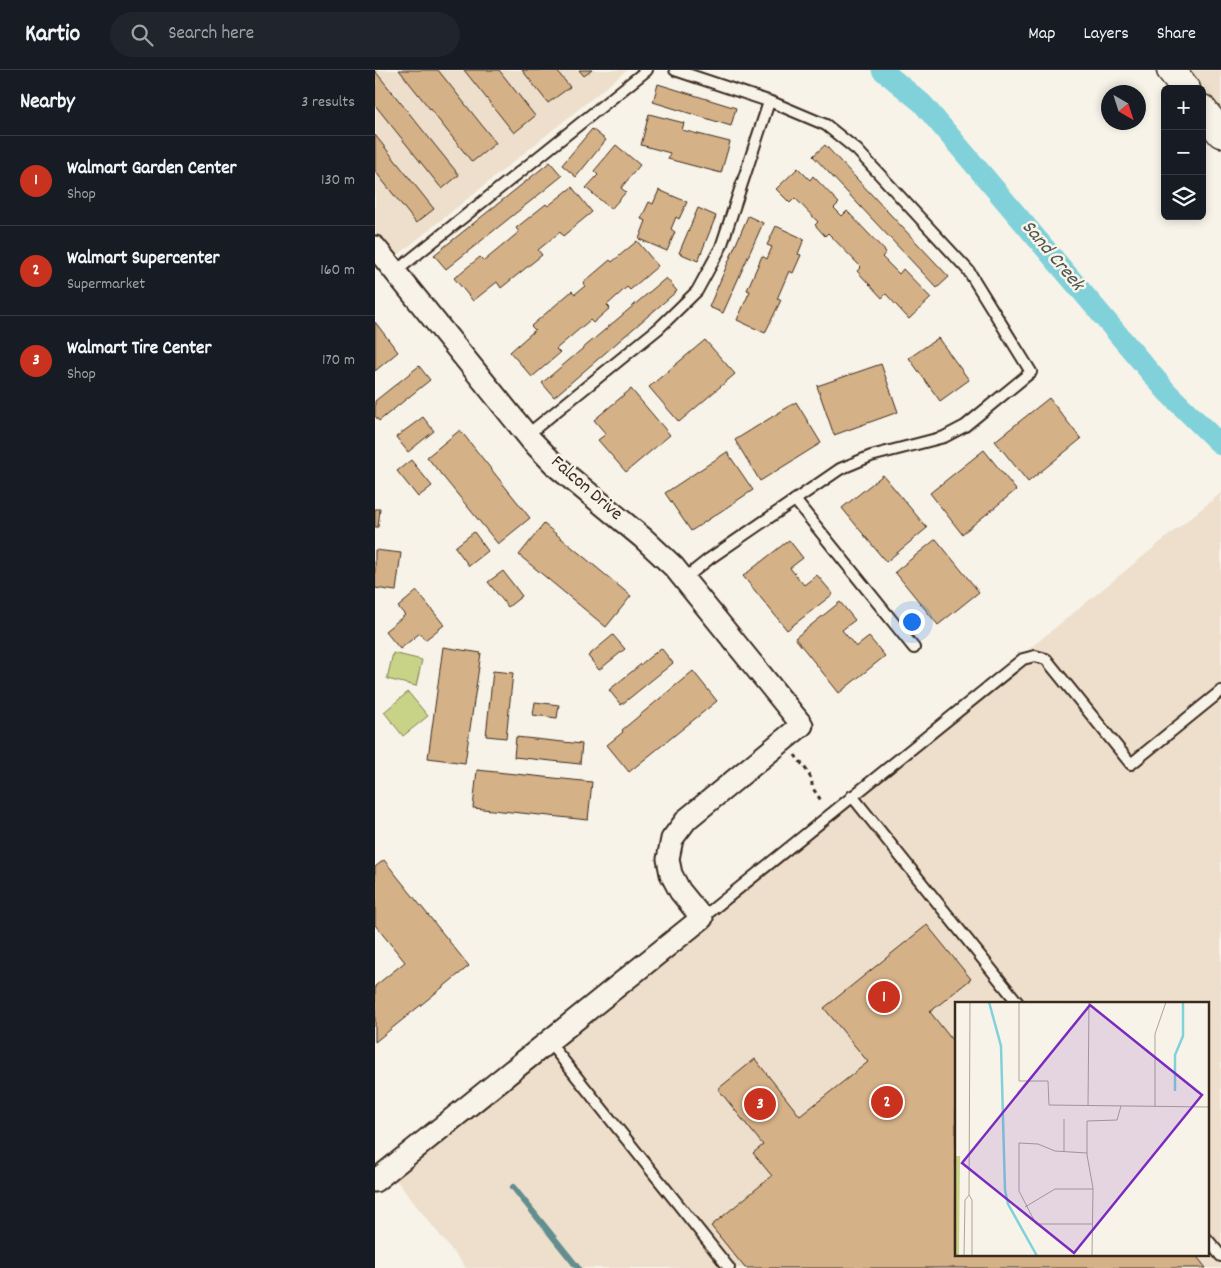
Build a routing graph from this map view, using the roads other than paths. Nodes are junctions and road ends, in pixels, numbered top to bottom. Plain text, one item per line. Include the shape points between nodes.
1 (647, 70) edge
2 (675, 70) edge
3 (1171, 70) edge
4 (1183, 85) edge
5 (769, 102) junction
6 (1206, 114) edge
7 (1221, 133) edge
8 (375, 247) edge
9 (395, 272) junction
10 (527, 435) junction
11 (795, 500) junction
12 (684, 579) junction
13 (915, 648) dead end
14 (1221, 691) edge
15 (852, 796) junction
16 (702, 918) junction
17 (1017, 1002) edge
18 (548, 1042) junction
19 (375, 1181) edge
20 (1209, 1241) edge
21 (1221, 1256) edge
22 (729, 1268) edge

1 - 9 lane
2 - 5 lane
3 - 4 main road
5 - 10 lane via 721,247 697,291 659,328
5 - 11 lane via 826,125 857,150 967,270 1031,372 958,430 944,437 871,456 840,469
6 - 7 main road
8 - 9 street, Falcon Drive
9 - 10 street, Falcon Drive
10 - 12 street, Falcon Drive via 557,467 643,538
11 - 12 lane
11 - 13 lane
12 - 16 street, Falcon Drive via 802,725 687,818 672,839 668,859 671,874
14 - 15 lane via 1131,764 1046,659 1035,656 1023,659
15 - 16 lane
15 - 17 lane
16 - 18 street
18 - 19 street
18 - 22 lane
20 - 21 lane

